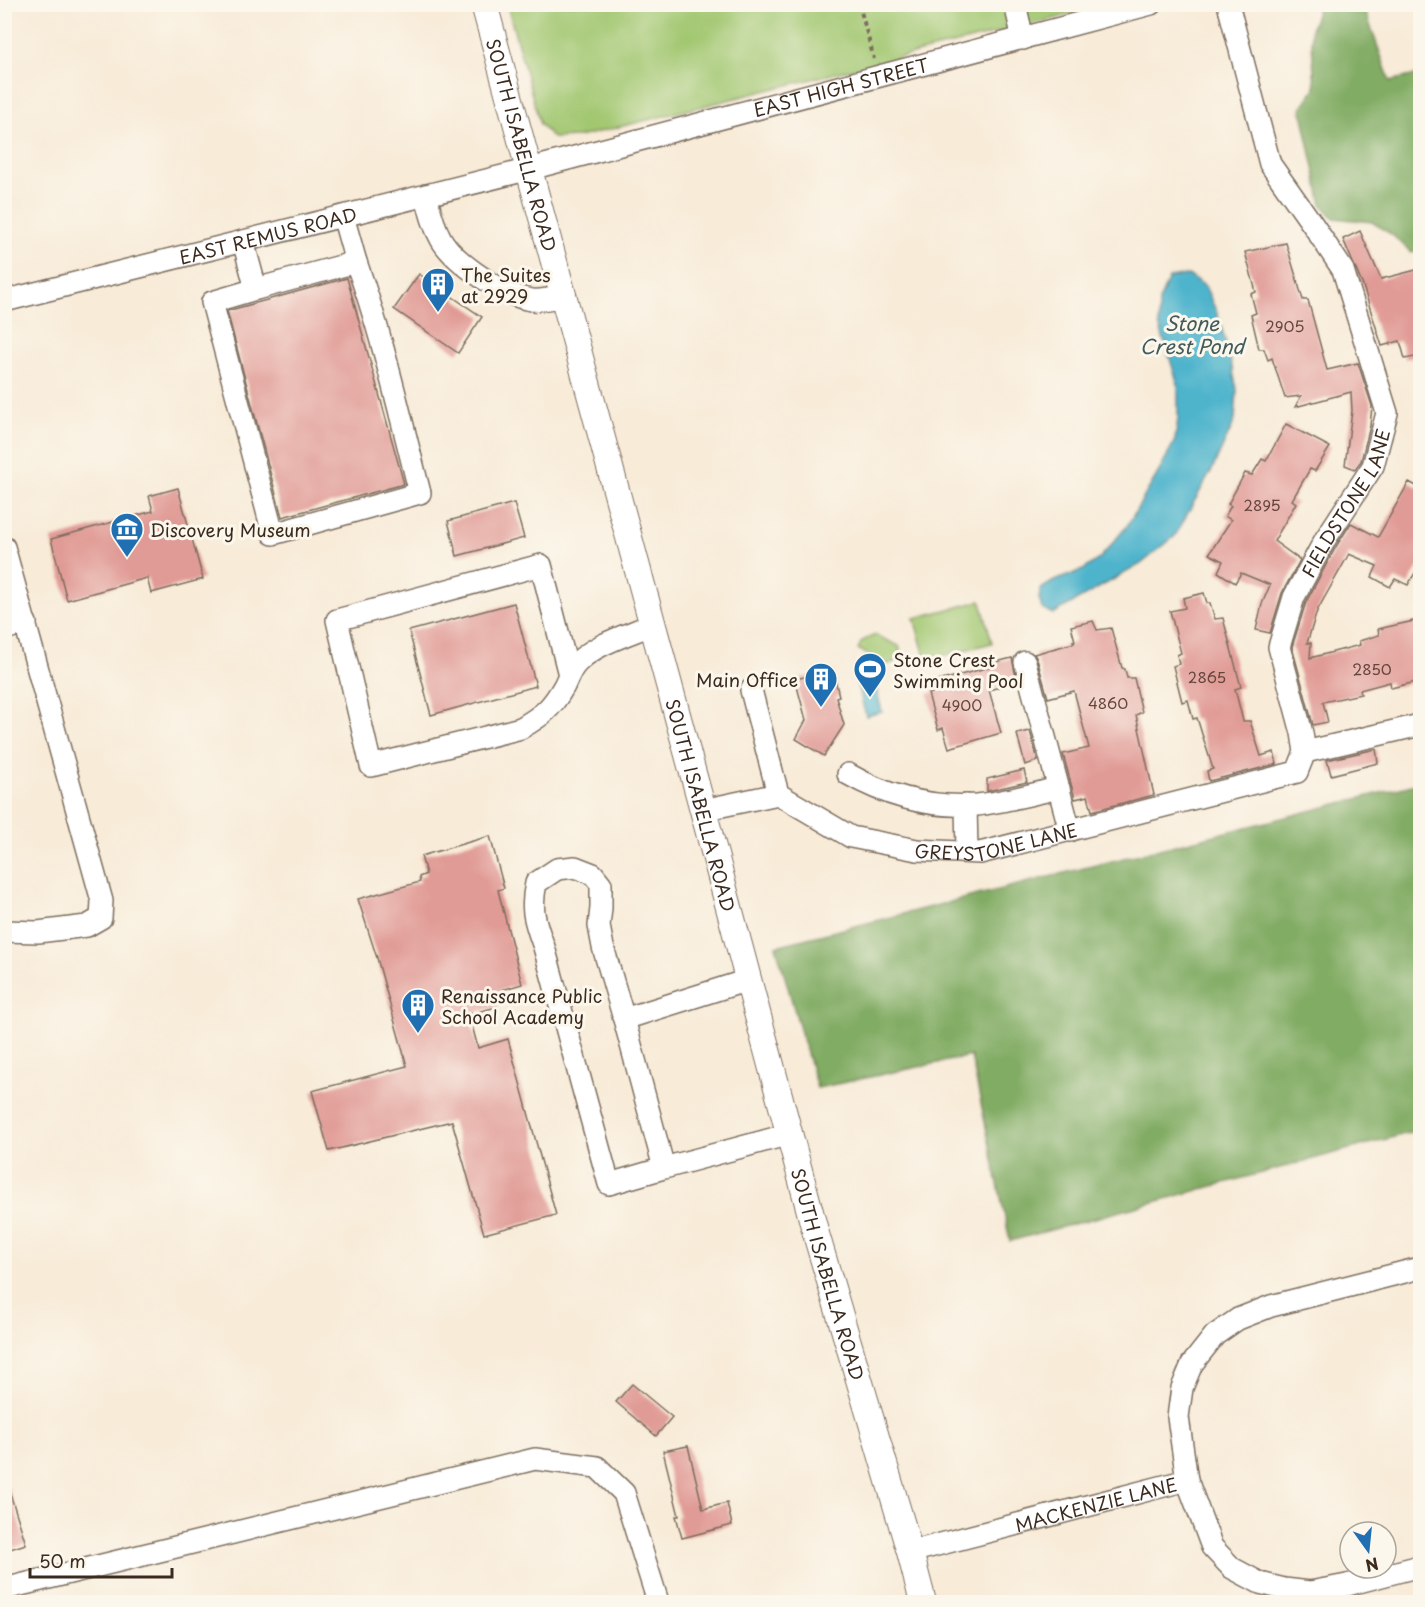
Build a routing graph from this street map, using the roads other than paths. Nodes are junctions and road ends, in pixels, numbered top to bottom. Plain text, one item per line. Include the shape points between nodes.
1 (484, 4) edge
2 (1014, 4) edge
3 (1152, 4) edge
4 (1228, 4) edge
5 (1023, 39) junction
6 (530, 169) junction
7 (426, 195) junction
8 (343, 216) junction
9 (243, 241) junction
10 (356, 262) junction
11 (256, 289) junction
12 (564, 296) junction
13 (4, 301) edge
14 (4, 547) edge
15 (26, 623) junction
16 (653, 624) junction
17 (4, 629) edge
18 (1026, 662) dead end
19 (569, 675) junction
20 (751, 690) dead end
21 (1420, 725) edge
22 (1301, 762) junction
23 (848, 774) dead end
24 (1059, 788) junction
25 (778, 794) junction
26 (966, 805) junction
27 (703, 810) junction
28 (1070, 831) junction
29 (967, 852) junction
30 (4, 931) edge
31 (748, 980) junction
32 (624, 1019) junction
33 (790, 1134) junction
34 (664, 1168) junction
35 (1420, 1268) edge
36 (1187, 1480) junction
37 (910, 1552) junction
38 (1420, 1566) edge
39 (4, 1589) edge
40 (658, 1602) edge
41 (923, 1602) edge

1 - 6 main road, SOUTH ISABELLA ROAD
2 - 5 street
3 - 5 street, EAST HIGH STREET
4 - 22 street, FIELDSTONE LANE via 1270,164 1343,270 1387,413 1373,466 1326,538 1294,597 1279,647 1302,733
5 - 6 street, EAST HIGH STREET
6 - 7 street, EAST REMUS ROAD
6 - 12 main road, SOUTH ISABELLA ROAD
7 - 8 street, EAST REMUS ROAD
7 - 12 street via 442,241 457,259 502,291 531,300
8 - 9 street, EAST REMUS ROAD
8 - 10 street
9 - 11 street
9 - 13 street, EAST REMUS ROAD
10 - 11 street
10 - 11 street via 420,493 273,534 212,302
12 - 16 main road, SOUTH ISABELLA ROAD
14 - 15 street
15 - 17 street
15 - 30 street via 102,901 100,918 87,926 38,932
16 - 19 street via 589,652
16 - 27 main road, SOUTH ISABELLA ROAD
18 - 24 street
19 - 19 street via 550,708 521,728 371,766 337,620 541,565
20 - 25 street
21 - 22 street, GREYSTONE LANE
22 - 28 street, GREYSTONE LANE
23 - 26 street via 901,798
24 - 26 street
24 - 28 street
25 - 27 street
25 - 29 street, GREYSTONE LANE via 851,837 917,850
26 - 29 street
27 - 31 main road, SOUTH ISABELLA ROAD
28 - 29 street, GREYSTONE LANE via 980,853
31 - 32 street
31 - 33 main road, SOUTH ISABELLA ROAD
32 - 34 street
32 - 34 street via 599,926 601,884 592,874 574,867 557,869 536,884 532,900 534,918 609,1184
33 - 34 street
33 - 37 main road, SOUTH ISABELLA ROAD
35 - 36 street, MACKENZIE LANE via 1271,1306 1238,1318 1215,1335 1191,1364 1182,1388 1178,1417
36 - 37 street, MACKENZIE LANE
36 - 38 street via 1212,1547 1232,1568 1260,1583 1310,1592
37 - 41 main road, SOUTH ISABELLA ROAD
39 - 40 street via 535,1459 597,1467 624,1492

